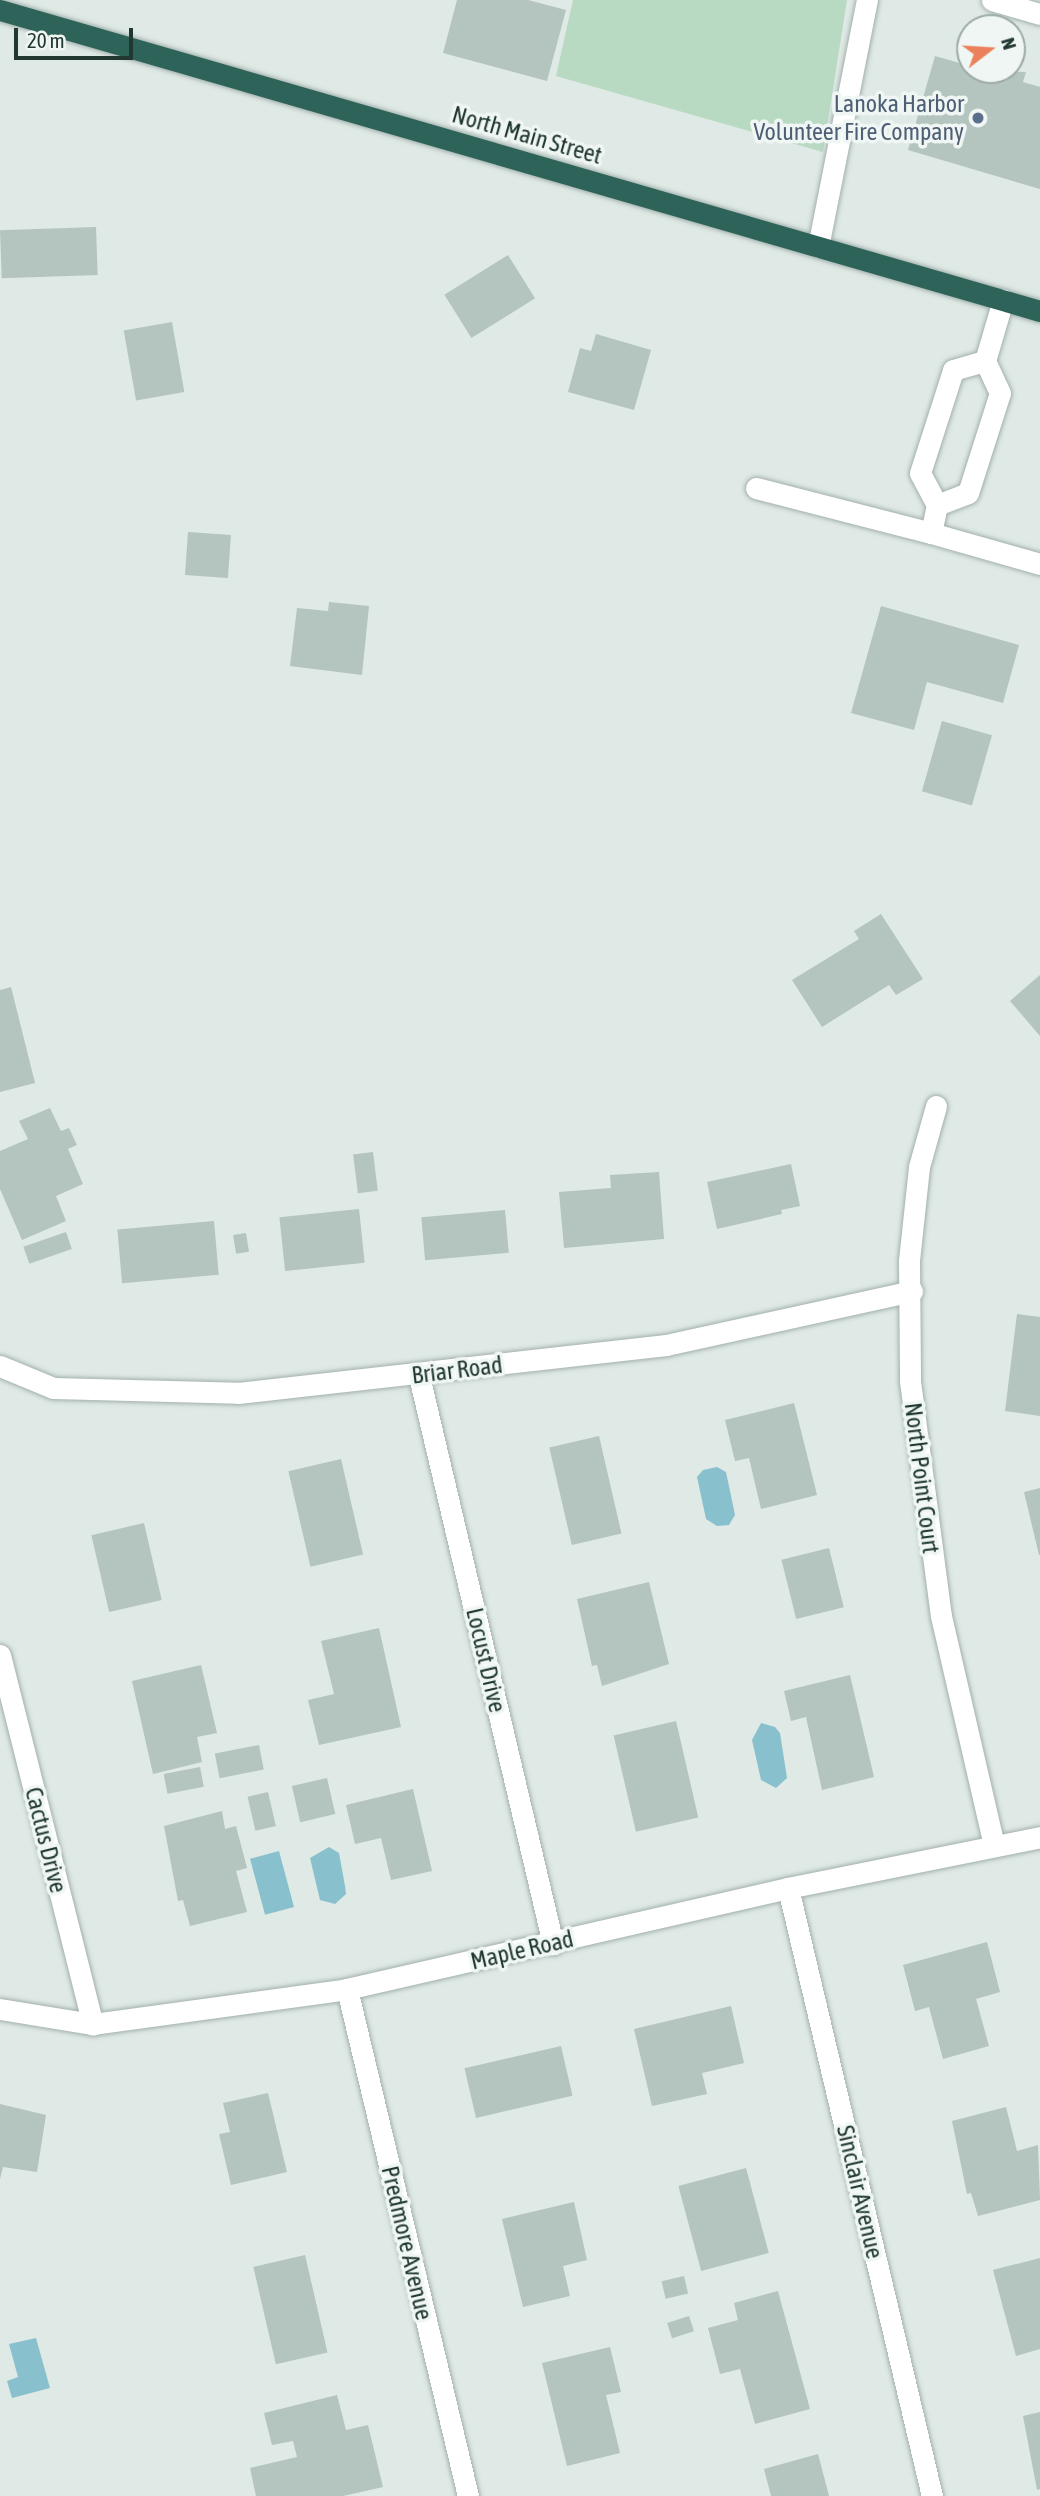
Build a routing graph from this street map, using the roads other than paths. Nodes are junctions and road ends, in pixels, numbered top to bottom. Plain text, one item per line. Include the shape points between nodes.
1 (867, 0) edge
2 (992, 0) edge
3 (0, 10) edge
4 (1040, 14) edge
5 (818, 247) junction
6 (1003, 300) junction
7 (1040, 311) edge
8 (985, 361) junction
9 (756, 488) dead end
10 (937, 505) junction
11 (932, 533) junction
12 (1040, 564) edge
13 (936, 1106) dead end
14 (912, 1291) junction
15 (0, 1366) edge
16 (419, 1376) junction
17 (0, 1655) edge
18 (1040, 1837) edge
19 (994, 1846) junction
20 (788, 1888) junction
21 (553, 1944) junction
22 (347, 1989) junction
23 (0, 2008) edge
24 (93, 2024) junction
25 (468, 2496) edge
26 (932, 2496) edge

1 - 5 street
2 - 4 street
3 - 5 highway, North Main Street
5 - 6 highway, North Main Street
6 - 7 highway, North Main Street
6 - 8 street
8 - 10 street via 1000,393 968,493
8 - 10 street via 953,370 920,473
9 - 11 street
10 - 11 street
11 - 12 street
13 - 14 street, North Point Court via 919,1167 909,1261
14 - 16 street, Briar Road via 666,1345
14 - 19 street, North Point Court via 909,1381 923,1496 941,1616
15 - 16 street, Briar Road via 54,1388 139,1391 238,1393
16 - 21 street, Locust Drive
17 - 24 street, Cactus Drive
18 - 19 street, Maple Road
19 - 20 street, Maple Road
20 - 21 street, Maple Road
20 - 26 street, Sinclair Avenue
21 - 22 street, Maple Road
22 - 24 street, Maple Road
22 - 25 street, Predmore Avenue
23 - 24 street, Maple Road

